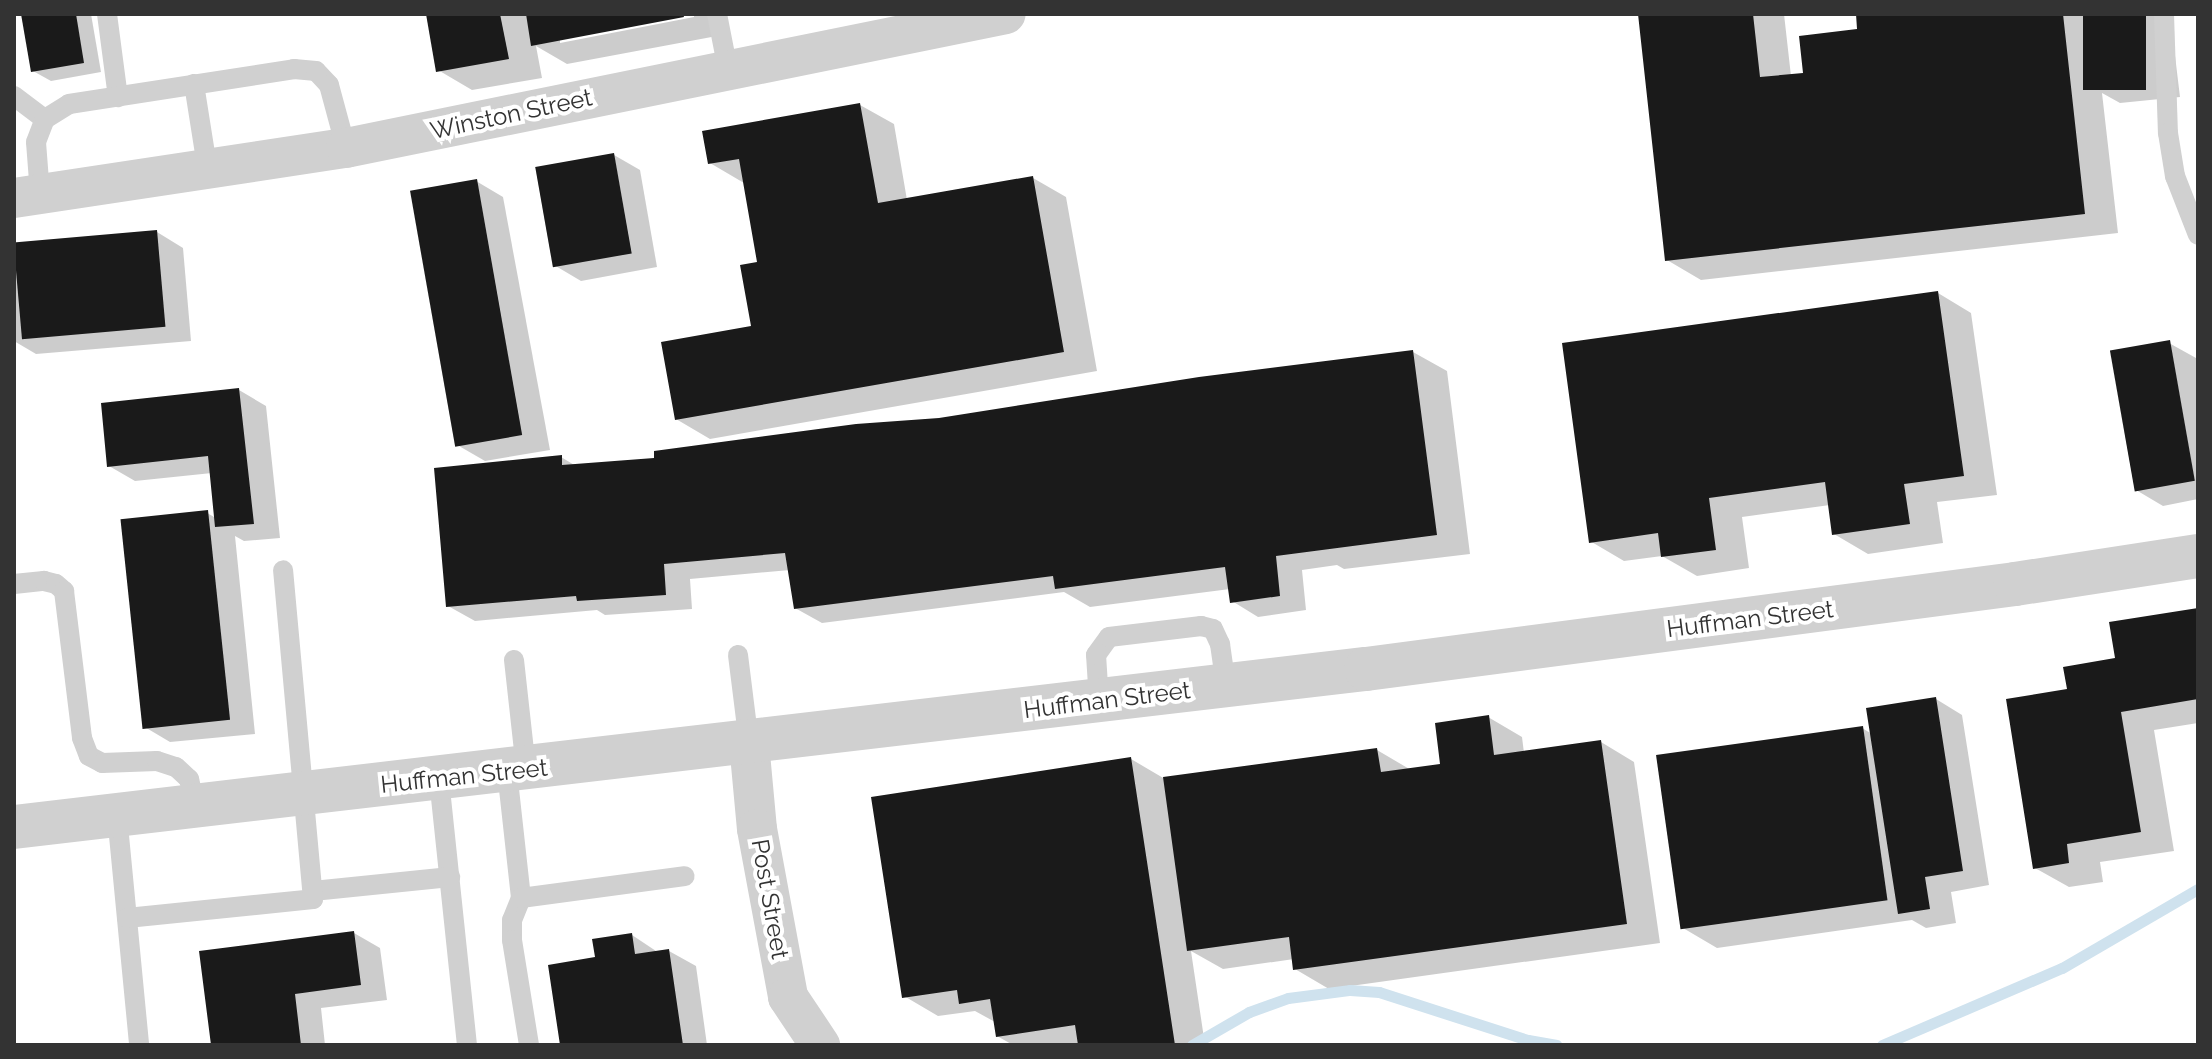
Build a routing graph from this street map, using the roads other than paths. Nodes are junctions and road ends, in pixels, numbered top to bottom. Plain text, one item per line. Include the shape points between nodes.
1 (107, 14) edge
2 (717, 14) edge
3 (1006, 14) edge
4 (2164, 14) edge
5 (885, 26) edge
6 (728, 70) junction
7 (194, 84) junction
8 (14, 96) edge
9 (118, 97) junction
10 (45, 119) junction
11 (346, 148) junction
12 (208, 172) junction
13 (27, 196) edge
14 (2198, 235) edge
15 (2198, 556) edge
16 (283, 570) dead end
17 (14, 584) edge
18 (738, 655) dead end
19 (514, 660) dead end
20 (1226, 686) junction
21 (1099, 701) junction
22 (749, 743) junction
23 (517, 770) junction
24 (439, 779) junction
25 (303, 794) junction
26 (195, 806) junction
27 (117, 815) junction
28 (14, 827) edge
29 (685, 876) dead end
30 (450, 877) junction
31 (313, 895) junction
32 (521, 898) junction
33 (127, 918) junction
34 (812, 1042) edge
35 (139, 1045) edge
36 (467, 1045) edge
37 (529, 1045) edge

1 - 9 lane
2 - 6 lane
3 - 5 street, Winston Street
4 - 14 lane via 2168,133 2175,176
5 - 6 street, Winston Street
6 - 11 street, Winston Street
7 - 9 lane
7 - 11 lane via 294,69 316,71 329,85
7 - 12 lane
8 - 10 lane
9 - 10 lane via 69,104
10 - 13 lane
11 - 12 street, Winston Street
12 - 13 street, Winston Street
15 - 20 street, Huffman Street
16 - 25 lane
17 - 26 lane via 44,581 64,591 82,738 89,756 102,763 157,761 176,767 189,779
18 - 22 lane
19 - 23 lane
20 - 21 street, Huffman Street
20 - 21 lane via 1213,629 1155,631 1109,637 1100,644
21 - 22 street, Huffman Street
22 - 23 street, Huffman Street
22 - 34 street, Post Street via 757,829 788,997
23 - 24 street, Huffman Street
23 - 32 lane
24 - 25 street, Huffman Street
24 - 30 lane
25 - 26 street, Huffman Street
25 - 31 lane
26 - 27 street, Huffman Street
27 - 28 street, Huffman Street
27 - 33 lane
29 - 32 lane
30 - 31 lane
30 - 36 lane
31 - 33 lane
32 - 37 lane via 512,920 512,940
33 - 35 lane

